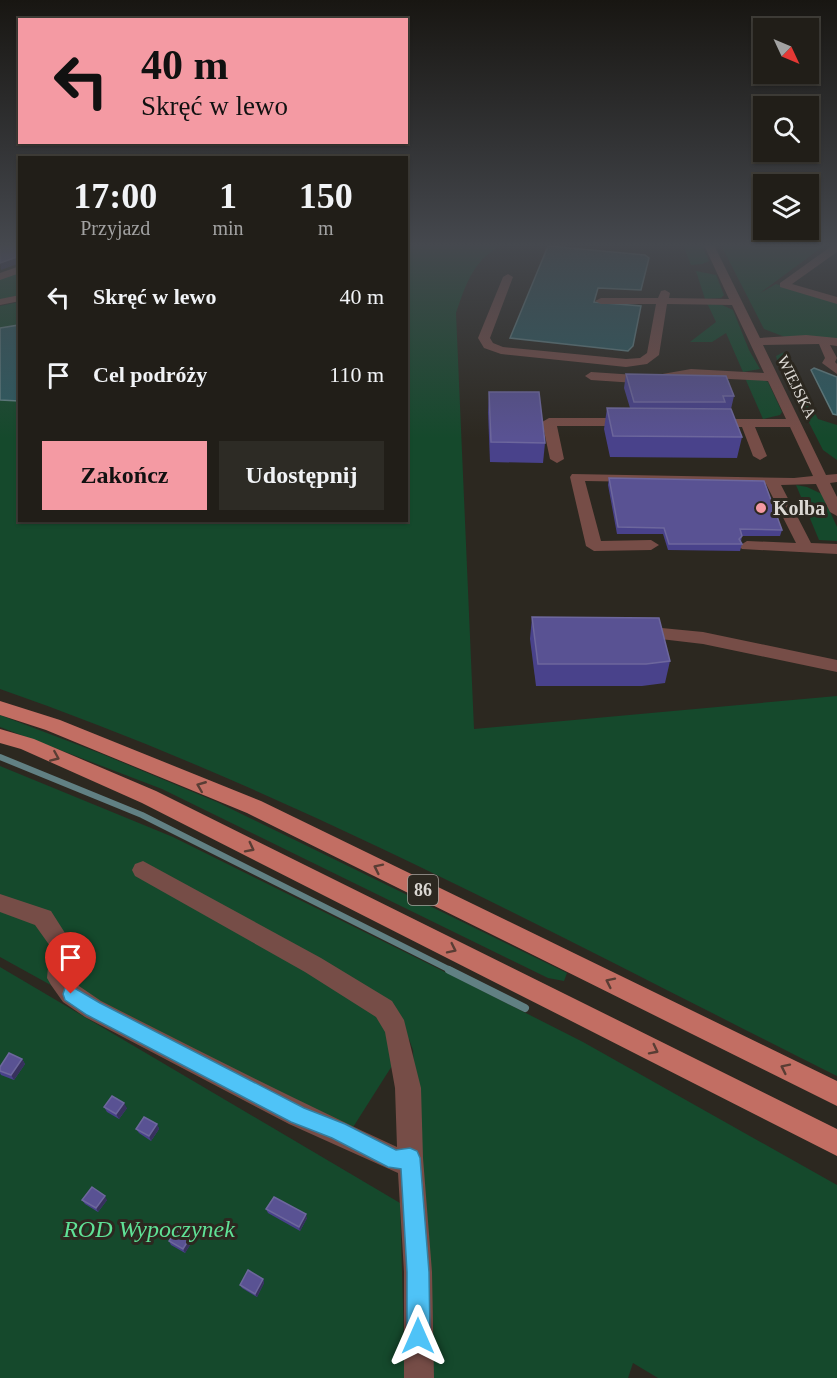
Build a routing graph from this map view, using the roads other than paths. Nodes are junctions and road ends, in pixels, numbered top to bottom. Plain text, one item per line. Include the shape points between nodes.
1 (495, 309) edge
2 (662, 309) edge
3 (739, 309) edge
4 (755, 342) junction
5 (833, 343) edge
6 (837, 370) edge
7 (591, 376) dead end
8 (771, 377) junction
9 (643, 422) edge
10 (701, 423) edge
11 (747, 423) junction
12 (794, 423) junction
13 (760, 456) dead end
14 (557, 459) dead end
15 (821, 478) junction
16 (837, 478) edge
17 (771, 480) junction
18 (836, 508) edge
19 (651, 545) dead end
20 (747, 546) dead end
21 (806, 548) junction
22 (837, 549) edge
23 (621, 629) edge
24 (837, 666) edge
25 (0, 708) edge
26 (0, 736) edge
27 (143, 870) dead end
28 (0, 903) edge
29 (837, 1094) edge
30 (837, 1143) edge
31 (410, 1158) junction
32 (419, 1378) edge

1 - 2 street via 484,338 488,345 501,350 626,363 653,355
3 - 4 street, WIEJSKA
4 - 5 street
4 - 8 street, WIEJSKA
5 - 6 street via 828,363
7 - 8 street via 651,380 691,373
8 - 12 street, WIEJSKA
9 - 14 street via 549,422
10 - 11 street
11 - 12 street
11 - 13 street
12 - 15 street, WIEJSKA
15 - 16 street
15 - 17 street
15 - 18 street, WIEJSKA
17 - 19 street via 577,477 594,546
17 - 21 street
20 - 21 street
21 - 22 street
23 - 24 street via 703,638
29 -> 25 main road, 86 via 254,807 53,724
26 -> 30 main road, 86 via 149,797
27 - 31 street via 313,964 384,1009 396,1028 408,1088
28 - 31 street via 43,918 61,944 59,978 71,994 93,1009 298,1115 395,1160
31 - 32 street via 418,1272

